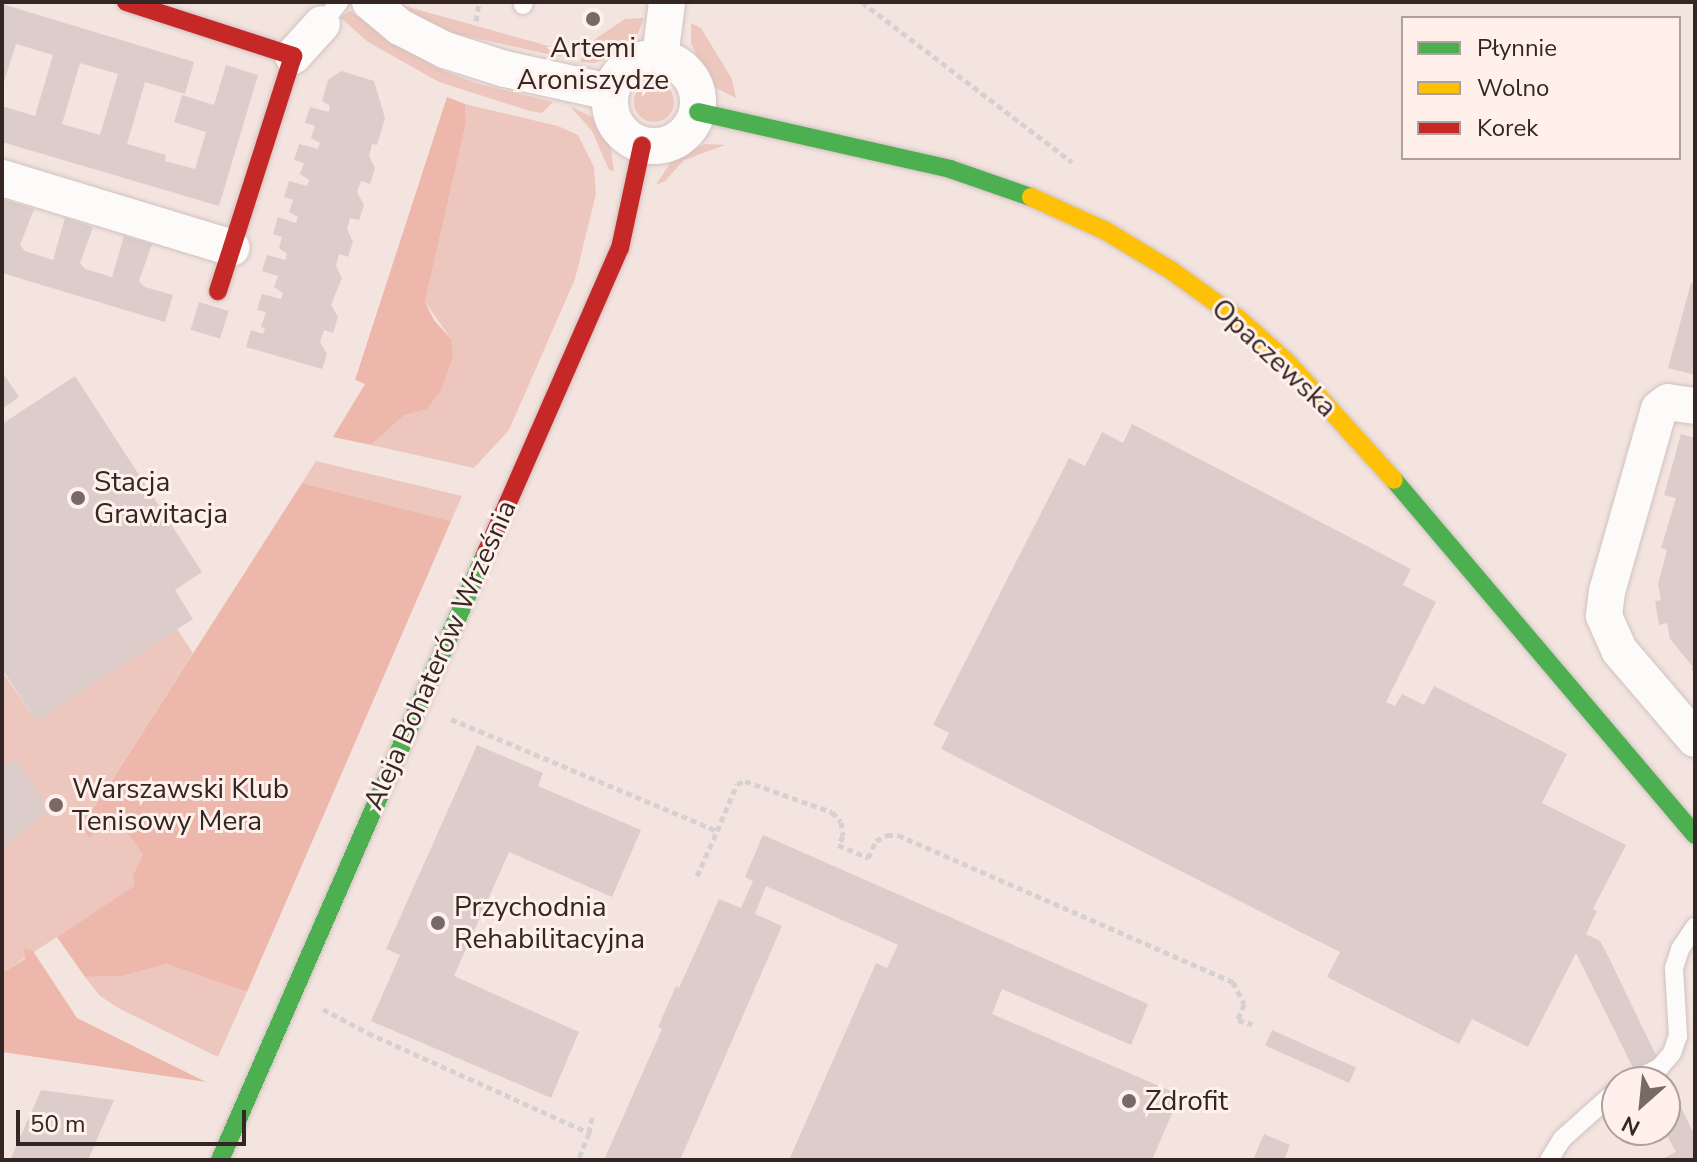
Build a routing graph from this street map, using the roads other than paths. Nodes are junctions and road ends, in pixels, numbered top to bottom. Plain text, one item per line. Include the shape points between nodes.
1 (126, 2) edge
2 (370, 2) edge
3 (667, 2) edge
4 (330, 13) edge
5 (293, 56) junction
6 (660, 58) junction
7 (610, 92) junction
8 (698, 112) junction
9 (642, 145) junction
10 (2, 178) edge
11 (232, 248) junction
12 (218, 291) dead end
13 (1695, 406) edge
14 (1695, 739) edge
15 (1695, 835) edge
16 (1695, 927) edge
17 (1661, 1066) edge
18 (1601, 1102) edge
19 (220, 1160) edge
20 (1549, 1160) edge

1 - 5 street
2 - 7 street via 400,27 445,50
3 - 6 street
4 - 5 street
5 - 11 street
6 - 7 street via 634,61
6 - 8 street via 674,62 695,83
7 - 9 street via 609,106 620,131
8 - 9 street via 692,125 671,143
8 - 15 street, Opaczewska via 950,169 1050,204 1145,255 1240,320 1362,442
9 - 19 street, Aleja Bohaterów Września via 620,248
10 - 11 street
11 - 12 street
13 - 14 street via 1668,402 1659,409 1604,616 1619,650
16 - 17 lane via 1674,968 1678,1036
18 - 20 lane via 1562,1139

